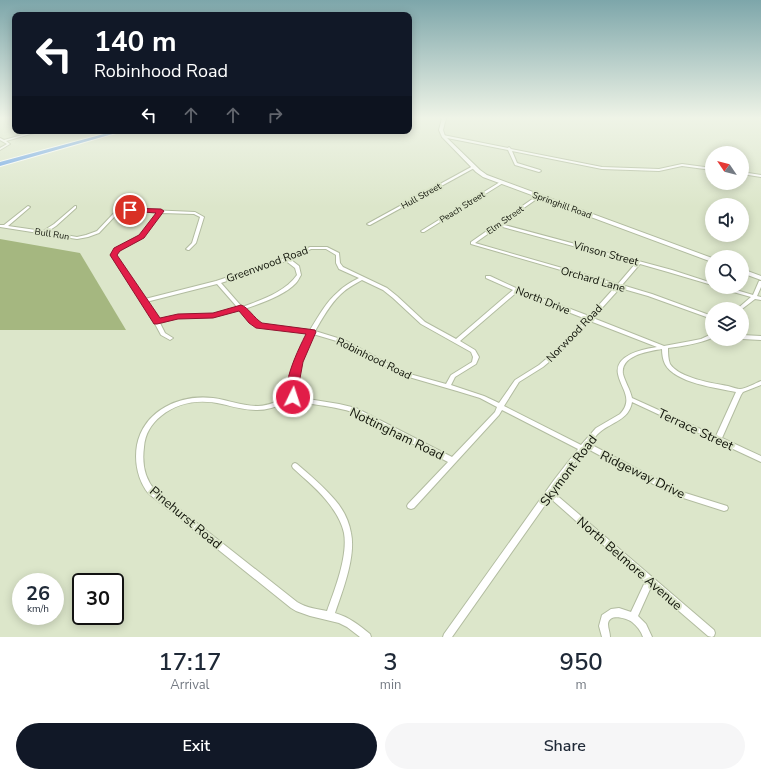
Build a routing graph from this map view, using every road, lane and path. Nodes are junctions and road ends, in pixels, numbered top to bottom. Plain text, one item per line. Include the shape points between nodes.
1 (59, 148) edge
2 (455, 148) edge
3 (509, 148) joint
4 (0, 164) edge
5 (474, 167) junction
6 (705, 168) edge
7 (539, 172) dead end
8 (749, 174) edge
9 (761, 176) edge
10 (501, 183) junction
11 (539, 196) junction
12 (28, 207) dead end
13 (75, 207) dead end
14 (161, 211) junction
15 (369, 224) dead end
16 (499, 224) junction
17 (2, 227) edge
18 (423, 231) dead end
19 (44, 233) junction
20 (472, 243) joint
21 (188, 249) dead end
22 (705, 257) edge
23 (287, 259) junction
24 (640, 263) junction
25 (749, 274) edge
26 (488, 277) dead end
27 (362, 278) junction
28 (761, 278) edge
29 (218, 282) junction
30 (705, 282) edge
31 (761, 282) edge
32 (618, 286) junction
33 (516, 290) junction
34 (744, 294) edge
35 (754, 297) junction
36 (761, 300) edge
37 (144, 301) junction
38 (748, 302) edge
39 (241, 307) junction
40 (705, 315) edge
41 (589, 319) junction
42 (157, 322) junction
43 (312, 332) junction
44 (749, 337) edge
45 (170, 338) dead end
46 (761, 338) edge
47 (705, 339) edge
48 (457, 341) junction
49 (665, 348) junction
50 (761, 383) edge
51 (448, 386) junction
52 (741, 391) junction
53 (293, 397) junction
54 (630, 399) junction
55 (501, 407) junction
56 (718, 439) junction
57 (584, 447) junction
58 (761, 459) edge
59 (453, 461) junction
60 (295, 466) dead end
61 (549, 493) junction
62 (411, 506) dead end
63 (724, 508) dead end
64 (650, 581) junction
65 (330, 616) junction
66 (633, 617) junction
67 (711, 633) dead end
68 (367, 637) edge
69 (447, 637) edge
70 (606, 637) edge
71 (648, 637) edge

1 - 4 highway
2 - 5 street, Springhill Road
3 - 6 street via 602,168 659,170 682,165
3 - 7 street via 516,164
5 - 10 street, Springhill Road via 483,175
5 - 15 street, Hull Street
8 - 9 street
10 - 11 street, Springhill Road
10 - 18 street, Peach Street
11 - 16 street, Elm Street
11 - 22 street, Springhill Road
12 - 17 street
13 - 19 street
14 - 19 street, Bull Run via 122,211 115,214 98,232 83,237 70,238
14 - 21 street, Bull Run via 194,213 201,216 194,243
14 - 37 street via 141,237 118,249 114,254
16 - 20 street, Elm Street
16 - 24 street, Vinson Street
17 - 19 street, Bull Run
20 - 32 street, Orchard Lane
23 - 27 street, Greenwood Road via 311,248 329,248 337,253 341,268
23 - 29 street, Greenwood Road
23 - 39 street via 298,270 298,277 294,283 277,295
24 - 30 street, Vinson Street
24 - 32 street, Norwood Road
25 - 28 street
26 - 33 street, North Drive
27 - 43 street via 336,295
27 - 48 street, Greenwood Road via 390,293 426,325
29 - 37 street, Greenwood Road
29 - 39 street, Robinhood Road
31 - 35 street
32 - 40 street, Orchard Lane via 654,296
32 - 41 street, Norwood Road
33 - 41 street, North Drive
33 - 48 street
34 - 35 street
35 - 36 street
35 - 38 street
37 - 42 street
39 - 42 street via 213,316 178,317
39 - 43 street, Robinhood Road via 252,321 260,326
41 - 49 street, North Drive
41 - 55 street, Norwood Road via 546,362 517,381
42 - 45 street via 163,334
43 - 51 street, Robinhood Road via 348,343 404,374
43 - 53 street via 298,362
44 - 46 street
47 - 49 street
48 - 51 street, Greenwood Road via 472,350 476,358 472,365 453,376
49 - 52 street via 667,364 675,372
49 - 54 street via 636,353 623,362 620,375
50 - 52 street
51 - 55 street, Robinhood Road via 469,392
52 - 56 street
53 - 59 street, Nottingham Road via 352,409
53 - 65 street, Pinehurst Road via 257,408 203,399 176,404 159,414 143,432 140,440 140,467 145,483 152,492 288,600 304,611
54 - 56 street, Terrace Street
54 - 57 street, Skymont Road via 622,415 597,430
55 - 57 street, Robinhood Road
55 - 59 street, Norwood Road
56 - 58 street, Terrace Street
57 - 61 street, Skymont Road
57 - 63 street, Ridgeway Drive via 677,493
59 - 62 street, Norwood Road
60 - 65 street via 337,506 347,528 347,564
61 - 64 street, North Belmore Avenue
61 - 69 street, Skymont Road
64 - 66 street
64 - 67 street, North Belmore Avenue
65 - 68 street, Pinehurst Road via 347,622
66 - 70 street via 620,612 609,615 604,624
66 - 71 street

